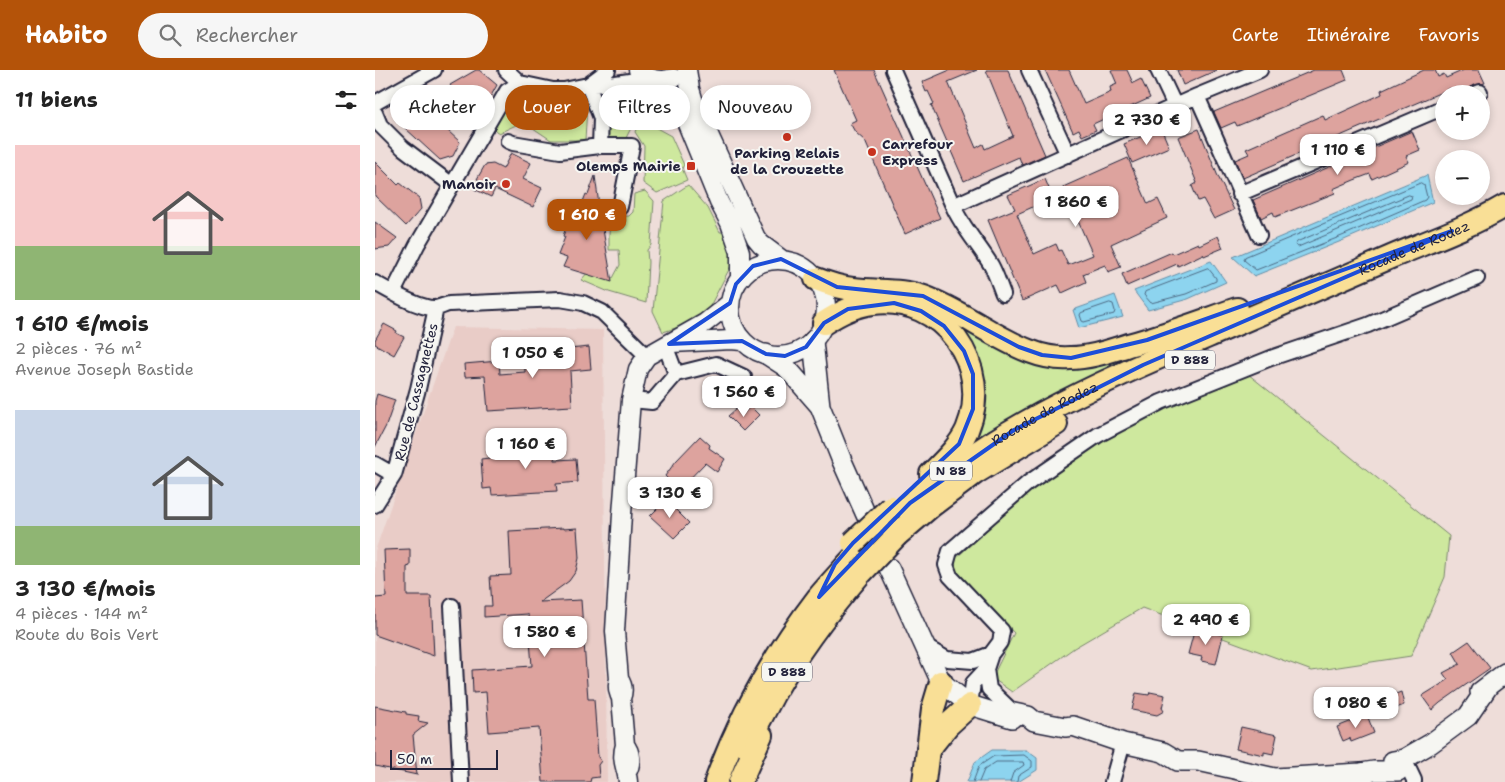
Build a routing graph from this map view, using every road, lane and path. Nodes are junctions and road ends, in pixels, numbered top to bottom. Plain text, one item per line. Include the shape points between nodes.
1 (434, 70) edge
2 (506, 70) edge
3 (608, 70) edge
4 (685, 70) edge
5 (893, 70) edge
6 (1029, 70) edge
7 (1158, 70) edge
8 (1260, 70) edge
9 (650, 76) edge
10 (520, 83) junction
11 (529, 85) edge
12 (588, 85) joint
13 (589, 88) edge
14 (1197, 96) junction
15 (375, 103) edge
16 (1175, 106) junction
17 (1435, 111) edge
18 (375, 113) edge
19 (508, 141) dead end
20 (600, 146) junction
21 (1068, 155) junction
22 (452, 185) junction
23 (1239, 194) junction
24 (953, 206) junction
25 (1505, 206) edge
26 (620, 208) dead end
27 (1505, 224) edge
28 (1452, 231) junction
29 (1259, 235) dead end
30 (781, 259) junction
31 (740, 277) junction
32 (1477, 278) dead end
33 (817, 279) junction
34 (375, 283) edge
35 (393, 293) junction
36 (1003, 294) dead end
37 (730, 303) junction
38 (436, 308) junction
39 (819, 332) junction
40 (742, 341) junction
41 (667, 344) junction
42 (766, 354) junction
43 (647, 356) junction
44 (677, 374) junction
45 (744, 377) dead end
46 (631, 400) junction
47 (820, 406) junction
48 (1014, 430) joint
49 (375, 464) edge
50 (394, 475) junction
51 (375, 506) edge
52 (867, 517) dead end
53 (894, 521) junction
54 (857, 557) junction
55 (889, 568) dead end
56 (819, 597) joint
57 (452, 606) dead end
58 (807, 642) junction
59 (924, 646) junction
60 (991, 654) junction
61 (985, 669) junction
62 (1505, 673) edge
63 (941, 682) junction
64 (970, 705) junction
65 (1008, 714) junction
66 (1123, 743) junction
67 (928, 750) junction
68 (1406, 764) junction
69 (628, 777) edge
70 (461, 782) edge
71 (716, 782) edge
72 (732, 782) edge
73 (740, 782) edge
74 (924, 782) edge
75 (1112, 782) edge
76 (1406, 782) edge
77 (1413, 782) edge

1 - 15 street
2 - 10 street
3 - 12 street
4 - 9 street via 672,79
4 - 30 street via 694,102 753,231 761,244
5 - 24 street
6 - 21 street
7 - 16 street
8 - 14 street
9 - 12 street
9 - 31 street via 681,109 740,252
10 - 11 street
10 - 22 street via 507,91
13 - 20 street via 601,118
14 - 16 street
14 - 23 street
16 - 21 street
17 - 23 street
18 - 22 street via 380,125 403,148
19 - 20 street via 560,151
20 - 26 street via 632,146
21 - 24 street
22 - 35 street
23 - 29 street
24 - 36 street via 991,265
25 - 28 highway, Rocade de Rodez / D 888
27 - 53 highway, Rocade de Rodez / D 888 via 1131,385 1045,429 975,473 931,506
28 - 33 highway via 1212,318 1101,353 1071,358 1042,355 1019,347 923,296 846,288
28 - 48 highway, Rocade de Rodez / D 888 via 1143,364
30 - 31 street via 753,266
30 - 33 street via 802,266
31 - 37 street
32 - 60 street via 1368,325 1271,358 1161,402 1098,435 1028,483 950,551 946,565 950,576 1002,631 1000,642
33 - 39 street via 825,301
34 - 35 street
35 - 38 street via 427,308
37 - 40 street via 733,326
37 - 41 street via 712,318
38 - 43 street via 449,304 560,298 583,303 602,312
38 - 50 street, Rue de Cassagnettes
39 - 42 street via 792,354
39 - 47 main road
39 - 53 highway via 847,309 863,304 884,302 911,307 937,320 952,334 971,367 975,398 963,436
40 - 41 street
40 - 42 street
41 - 43 street
41 - 44 street
42 - 47 main road via 786,367
43 - 46 street via 638,369
44 - 45 street via 717,364
44 - 46 street via 652,402
46 - 69 street via 615,631 623,693 625,745 629,750 631,767
47 - 52 main road
48 - 53 highway, Rocade de Rodez / N 88 via 940,480 910,503
49 - 50 street, Rue de Cassagnettes
50 - 51 street, Rue de Cassagnettes
53 - 54 highway, Rocade de Rodez / N 88, bridge
53 - 54 highway, bridge
54 - 56 highway, Rocade de Rodez / N 88
54 - 58 highway, Rocade de Rodez / D 888 via 828,612
55 - 59 main road
56 - 71 highway, Rocade de Rodez / D 888 via 758,688
57 - 70 street
58 - 72 highway, Rocade de Rodez / D 888 via 774,694 743,753
58 - 73 highway
59 - 60 street via 947,659 973,661
59 - 63 main road
60 - 61 street
61 - 64 street via 973,683
61 - 65 street via 989,689
62 - 68 main road via 1489,685 1467,716
63 - 64 main road
63 - 67 highway via 933,709
64 - 65 main road
64 - 67 highway
65 - 66 main road via 1065,727 1071,735 1099,735
66 - 68 main road via 1163,752 1177,749 1198,761 1275,778 1398,771
66 - 75 street
67 - 74 highway
68 - 76 street
68 - 77 street

